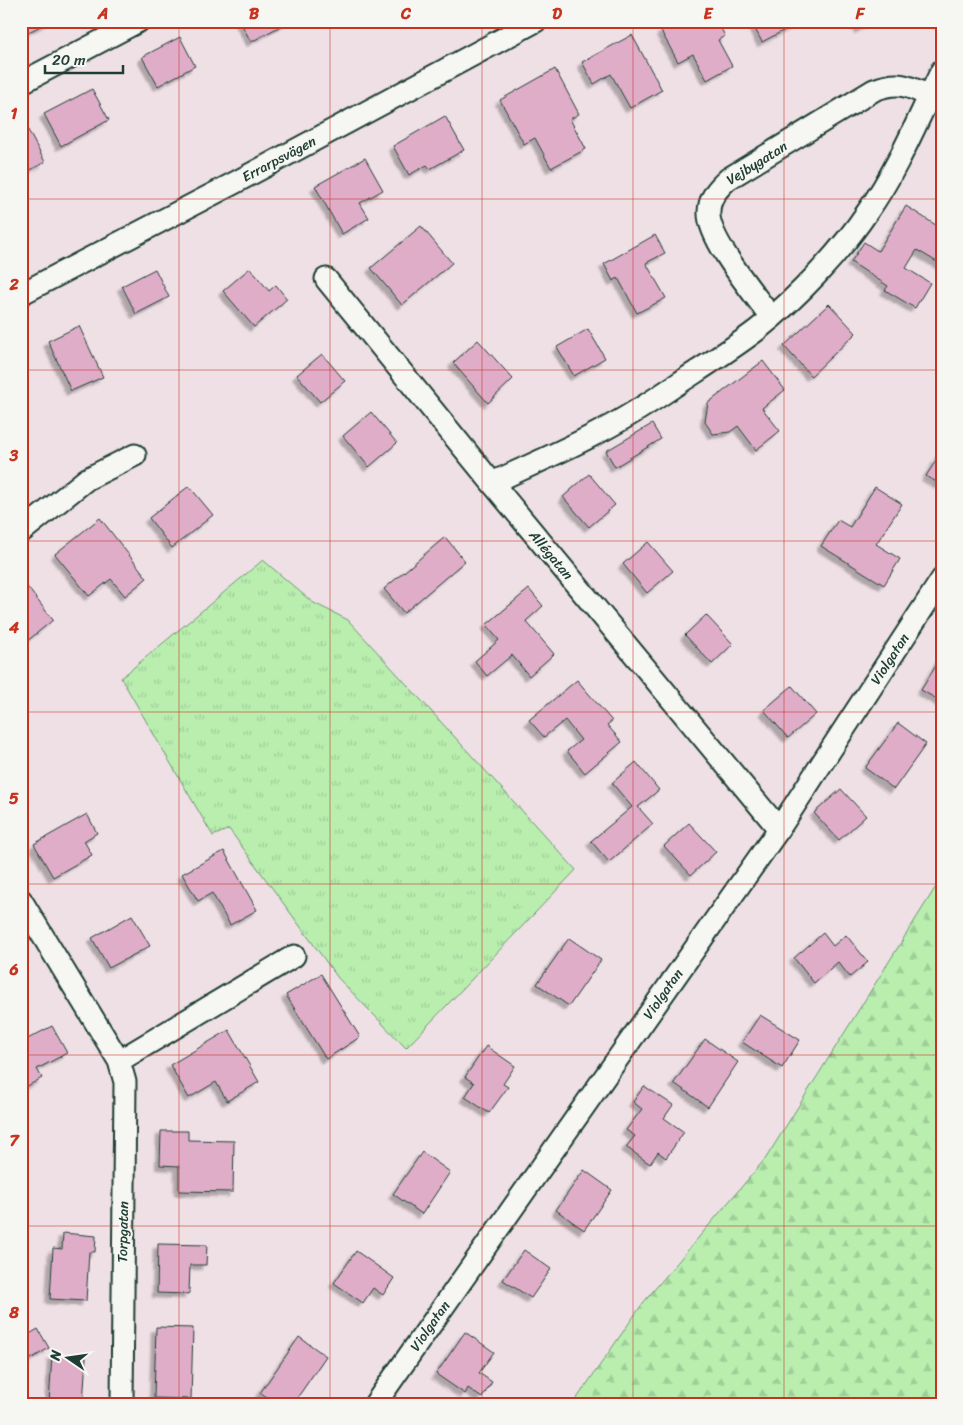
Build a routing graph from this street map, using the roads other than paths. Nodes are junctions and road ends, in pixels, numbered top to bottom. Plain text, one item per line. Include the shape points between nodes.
1 (139, 21) edge
2 (536, 21) edge
3 (942, 70) edge
4 (21, 83) edge
5 (929, 96) junction
6 (326, 278) dead end
7 (21, 294) edge
8 (771, 317) junction
9 (135, 454) dead end
10 (492, 483) junction
11 (21, 532) edge
12 (942, 579) edge
13 (779, 829) junction
14 (21, 900) edge
15 (294, 956) dead end
16 (119, 1061) junction
17 (122, 1404) edge
18 (375, 1404) edge

1 - 4 street
2 - 7 street, Errarpsvägen
3 - 5 street
5 - 8 street via 902,154 868,212 846,242
5 - 8 street, Vejbygatan via 900,84 874,90 718,188 708,210 710,223 732,264
6 - 10 street, Allégatan
8 - 10 street via 721,356 602,431
9 - 11 street via 87,479
10 - 13 street, Allégatan
12 - 13 street, Violgatan
13 - 18 street, Violgatan
14 - 16 street, Torpgatan
15 - 16 street
16 - 17 street, Torpgatan via 125,1082

